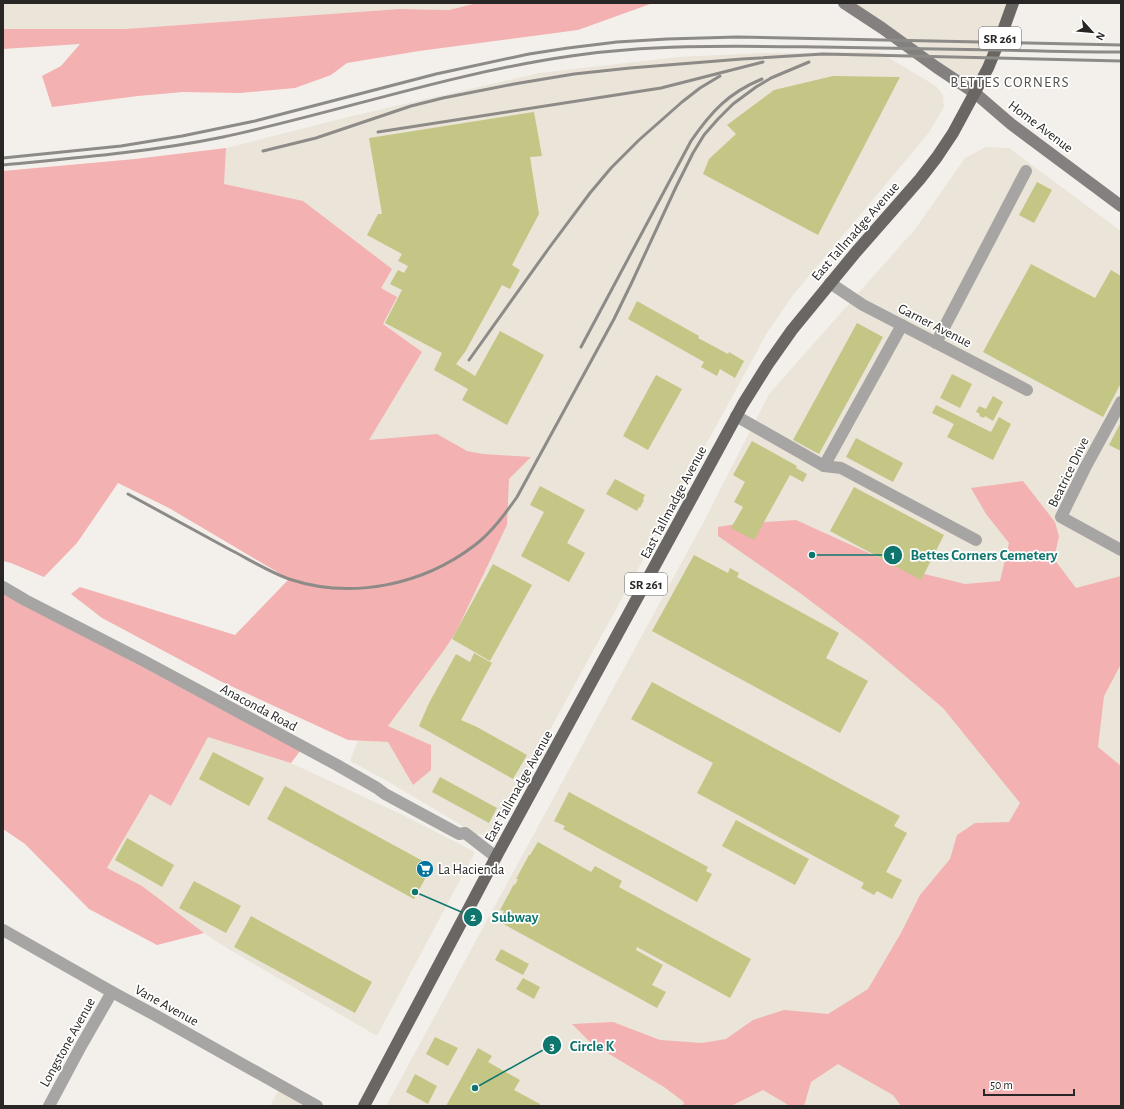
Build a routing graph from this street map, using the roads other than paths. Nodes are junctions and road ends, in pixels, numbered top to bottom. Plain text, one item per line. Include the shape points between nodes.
1 (848, 5) edge
2 (1012, 6) edge
3 (975, 93) junction
4 (1026, 171) dead end
5 (1121, 206) edge
6 (830, 283) junction
7 (902, 325) junction
8 (936, 343) junction
9 (1028, 390) dead end
10 (1121, 402) edge
11 (736, 416) junction
12 (824, 466) junction
13 (976, 540) dead end
14 (1121, 550) edge
15 (3, 587) edge
16 (496, 856) junction
17 (3, 930) edge
18 (112, 992) junction
19 (49, 1106) edge
20 (317, 1106) edge
21 (364, 1106) edge

1 - 3 street, Home Avenue
2 - 3 main road, East Tallmadge Avenue / SR 261 via 988,68
3 - 5 street, Home Avenue
3 - 6 main road, East Tallmadge Avenue / SR 261 via 937,157
4 - 8 street
6 - 7 street, Garner Avenue
6 - 11 main road, East Tallmadge Avenue / SR 261 via 776,352
7 - 8 street, Garner Avenue
7 - 12 street
8 - 9 street, Garner Avenue
10 - 14 street, Beatrice Drive via 1061,517
11 - 12 street
11 - 16 main road, East Tallmadge Avenue / SR 261
12 - 13 street via 841,468
15 - 16 street, Anaconda Road via 337,765 459,834 465,833
16 - 21 main road, East Tallmadge Avenue / SR 261
17 - 18 street, Vane Avenue
18 - 19 street, Longstone Avenue
18 - 20 street, Vane Avenue

